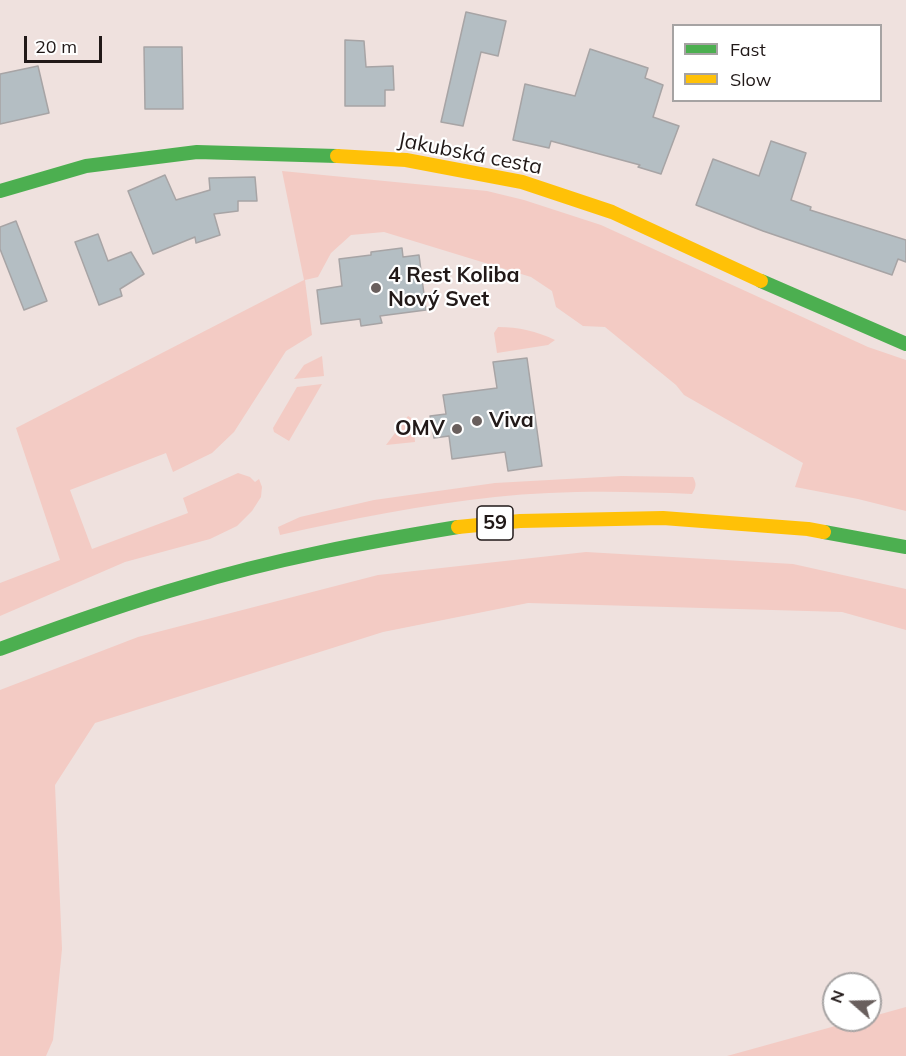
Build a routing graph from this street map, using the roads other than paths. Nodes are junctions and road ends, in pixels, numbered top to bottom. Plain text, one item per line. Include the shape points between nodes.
1 (0, 191) edge
2 (906, 344) edge
3 (906, 547) edge
4 (0, 649) edge

1 - 2 street, Jakubská cesta via 86,166 197,152 406,160 522,182 612,213
3 - 4 street, 59 via 808,529 663,518 520,521 460,527 369,542 188,585

